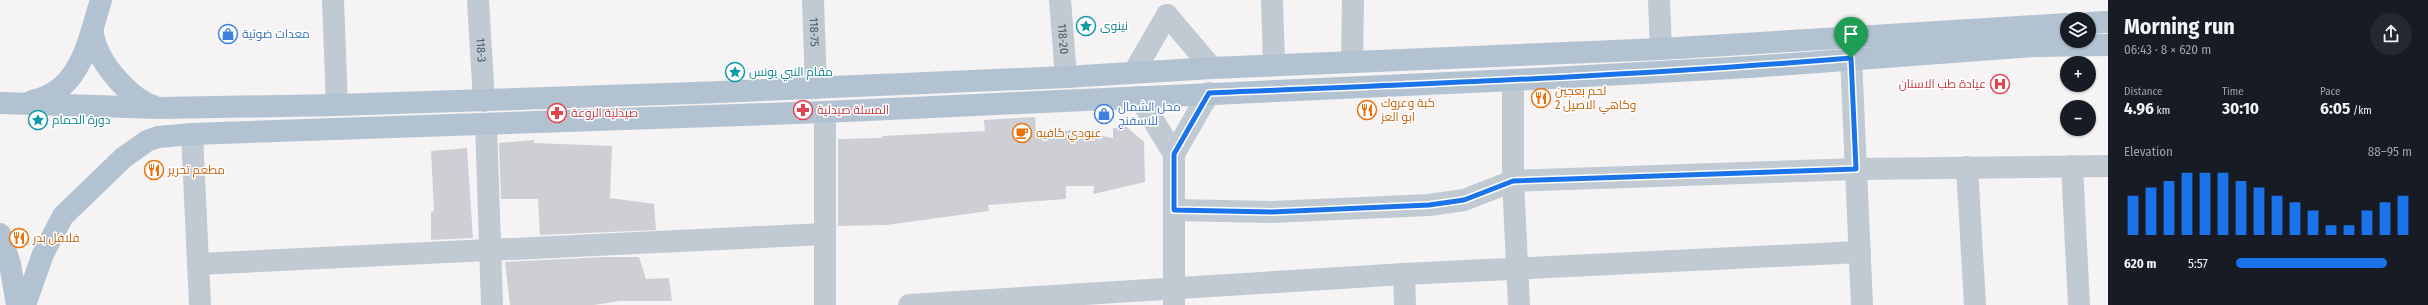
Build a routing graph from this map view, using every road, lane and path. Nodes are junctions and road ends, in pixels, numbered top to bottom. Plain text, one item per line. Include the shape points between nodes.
1 (101, 0) edge
2 (333, 0) edge
3 (478, 0) edge
4 (813, 0) edge
5 (1060, 0) edge
6 (1272, 0) edge
7 (1354, 0) edge
8 (1659, 0) edge
9 (1167, 8) edge
10 (2108, 22) edge
11 (2096, 23) edge
12 (2060, 24) edge
13 (93, 28) junction
14 (2108, 45) edge
15 (1662, 49) junction
16 (1851, 58) junction
17 (1352, 62) junction
18 (1274, 66) junction
19 (1212, 68) junction
20 (1134, 72) junction
21 (1066, 77) junction
22 (1513, 80) junction
23 (816, 88) junction
24 (1209, 93) junction
25 (1139, 97) junction
26 (484, 101) junction
27 (0, 103) edge
28 (337, 105) junction
29 (159, 108) junction
30 (825, 112) junction
31 (486, 124) junction
32 (192, 134) junction
33 (1174, 154) junction
34 (2072, 166) junction
35 (2108, 166) edge
36 (1967, 167) junction
37 (1856, 169) junction
38 (1513, 181) junction
39 (1174, 210) junction
40 (0, 234) edge
41 (824, 234) junction
42 (490, 252) junction
43 (1860, 252) junction
44 (198, 264) junction
45 (1516, 269) junction
46 (1404, 274) junction
47 (1174, 297) edge
48 (948, 304) edge
49 (17, 305) edge
50 (25, 305) edge
51 (200, 305) edge
52 (492, 305) edge
53 (825, 305) edge
54 (909, 305) edge
55 (1405, 305) edge
56 (1518, 305) edge
57 (1862, 305) edge
58 (1975, 305) edge
59 (2080, 305) edge

1 - 13 main road
2 - 28 street
3 - 26 street, 118-3
4 - 23 street, 118-75
5 - 21 street, 118-20
6 - 18 street
7 - 17 street
8 - 15 street
9 - 19 street
9 - 20 street
10 - 11 main road
12 - 15 main road
13 - 27 main road via 79,65 64,86 49,98
13 - 29 main road via 92,38 97,48 126,91 138,100
14 - 16 main road via 2035,46
15 - 17 main road
16 - 22 main road via 1750,67
16 - 37 street
17 - 18 main road
18 - 19 main road
19 - 20 main road
20 - 21 main road
21 - 23 main road
22 - 24 main road
22 - 38 street
23 - 26 main road
24 - 25 main road
24 - 33 street
25 - 30 main road
25 - 33 street
26 - 28 main road
27 - 29 main road
28 - 29 main road
30 - 31 main road
30 - 41 street
31 - 32 main road
31 - 42 street
32 - 44 street
32 - 50 main road via 158,137 147,141 124,158 64,216 43,254
33 - 39 street
34 - 35 street
34 - 36 street
34 - 59 street
36 - 37 street
36 - 58 street
37 - 38 street
37 - 43 street
38 - 39 street via 1464,200 1429,205 1272,212
38 - 45 street
39 - 47 street
40 - 49 main road via 10,264
41 - 42 street
41 - 53 street
42 - 44 street
42 - 52 street
43 - 45 street
43 - 57 street
44 - 51 street
45 - 46 street
45 - 56 street
46 - 47 street
46 - 55 street
47 - 48 street
48 - 54 street

